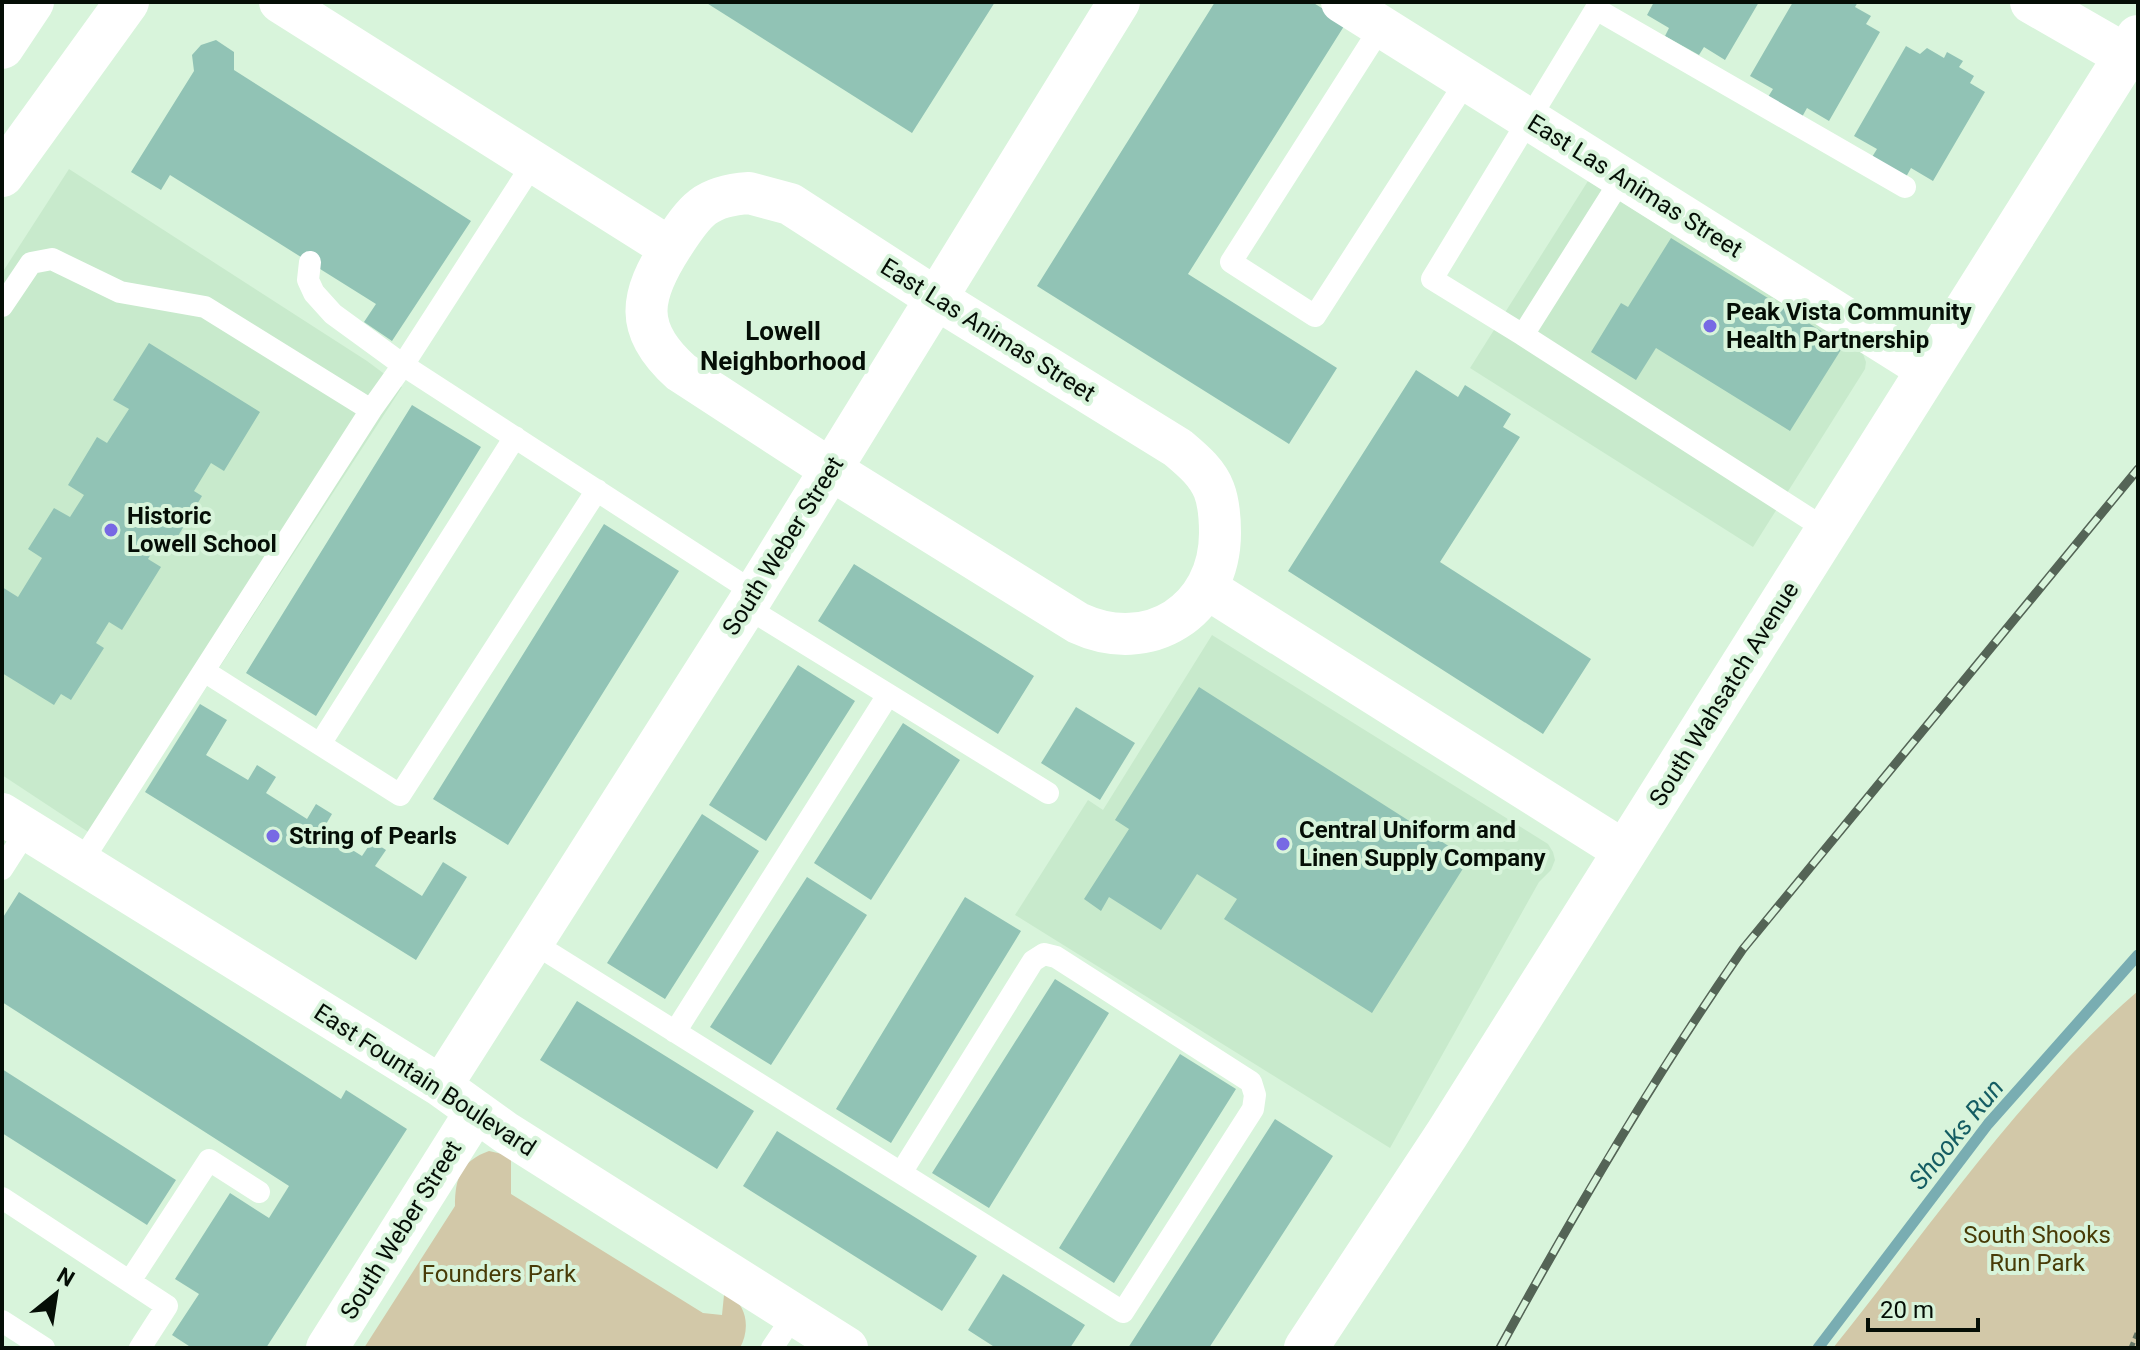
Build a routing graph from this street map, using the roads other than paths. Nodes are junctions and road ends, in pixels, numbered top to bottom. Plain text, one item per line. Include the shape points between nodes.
1 (32, 2) edge
2 (127, 2) edge
3 (280, 2) edge
4 (1119, 2) edge
5 (1342, 2) edge
6 (2032, 2) edge
7 (1589, 6) edge
8 (1381, 27) junction
9 (2132, 46) edge
10 (2, 47) edge
11 (1467, 80) junction
12 (1530, 120) junction
13 (534, 162) junction
14 (2, 175) edge
15 (1622, 178) junction
16 (1905, 187) dead end
17 (670, 248) junction
18 (310, 262) dead end
19 (937, 299) junction
20 (2, 306) edge
21 (1523, 335) junction
22 (403, 365) junction
23 (1928, 370) junction
24 (371, 410) junction
25 (515, 437) junction
26 (830, 469) junction
27 (597, 490) junction
28 (1827, 530) junction
29 (1208, 589) junction
30 (751, 600) junction
31 (204, 671) junction
32 (888, 695) junction
33 (320, 744) junction
34 (1048, 793) dead end
35 (14, 822) edge
36 (1624, 851) junction
37 (80, 864) junction
38 (2, 869) edge
39 (532, 942) junction
40 (675, 1032) junction
41 (441, 1086) junction
42 (475, 1113) junction
43 (901, 1173) junction
44 (259, 1192) dead end
45 (2, 1198) edge
46 (130, 1281) junction
47 (2, 1321) edge
48 (783, 1331) edge
49 (143, 1347) edge
50 (44, 1348) edge
51 (327, 1348) edge
52 (847, 1348) edge
53 (1306, 1348) edge

1 - 10 main road
2 - 14 main road
3 - 13 street
4 - 19 street, South Weber Street
5 - 8 street, East Las Animas Street
6 - 9 main road
7 - 12 lane
7 - 16 lane
8 - 11 street, East Las Animas Street
8 - 11 lane via 1231,262 1315,316
9 - 23 main road, South Wahsatch Avenue
11 - 12 street, East Las Animas Street
12 - 15 street, East Las Animas Street
12 - 21 lane via 1432,279
13 - 17 street
13 - 22 lane
15 - 21 lane
15 - 23 street, East Las Animas Street
17 - 19 street, East Las Animas Street via 695,211 709,201 730,194 768,196 790,204
17 - 26 street, East Las Animas Street via 649,285 645,305 654,341 664,356
18 - 22 lane via 308,280 320,302
19 - 26 street, South Weber Street
19 - 29 street, East Las Animas Street via 1178,448 1199,467 1214,489 1220,517 1217,567
20 - 24 lane via 31,263 52,259 120,292 205,307
21 - 28 lane
22 - 24 lane
22 - 25 lane
23 - 28 main road, South Wahsatch Avenue
24 - 31 lane
25 - 27 lane
25 - 33 lane
26 - 29 street, East Las Animas Street via 1097,632 1130,634 1159,627 1186,613
26 - 30 street, South Weber Street
27 - 30 lane
27 - 33 lane via 400,795
28 - 36 main road, South Wahsatch Avenue
29 - 36 street
30 - 32 lane
30 - 39 street, South Weber Street
31 - 33 lane
31 - 37 lane
32 - 34 lane
32 - 40 lane
35 - 37 street, East Fountain Boulevard
35 - 38 lane
36 - 53 main road, South Wahsatch Avenue
37 - 41 street, East Fountain Boulevard
39 - 40 lane
39 - 41 street, South Weber Street
40 - 43 lane
41 - 42 street, East Fountain Boulevard
42 - 48 street, East Fountain Boulevard
42 - 51 street, South Weber Street
43 - 43 lane via 1123,1312 1253,1109 1255,1095 1251,1082 1044,954 1033,961
44 - 46 lane via 209,1160
45 - 46 lane
46 - 49 lane via 167,1306
47 - 50 lane
48 - 52 street, East Fountain Boulevard

